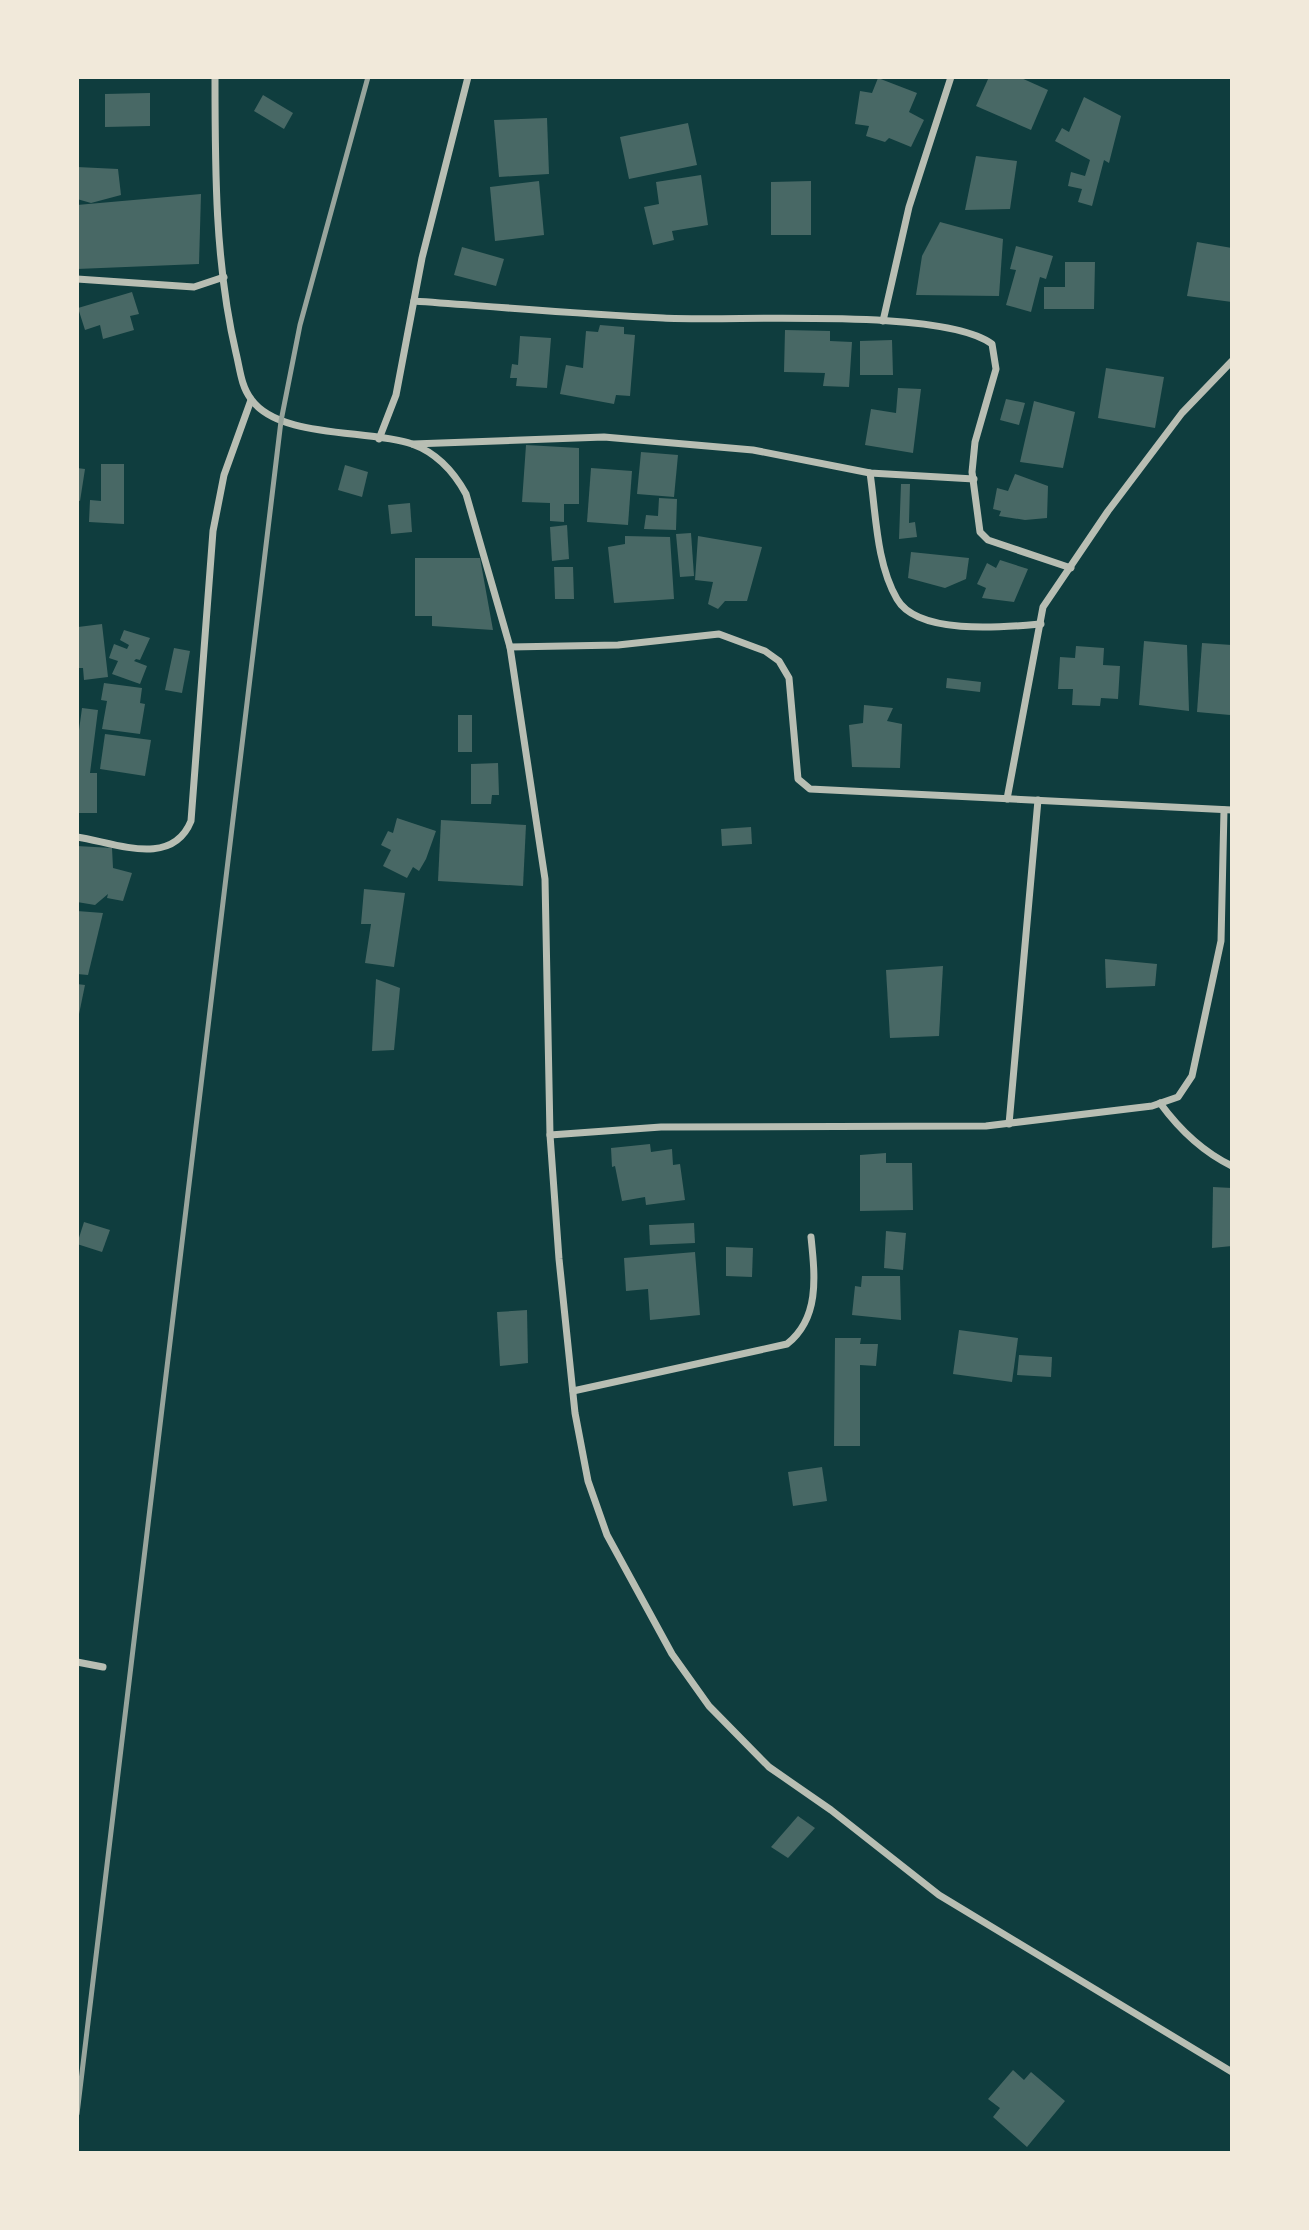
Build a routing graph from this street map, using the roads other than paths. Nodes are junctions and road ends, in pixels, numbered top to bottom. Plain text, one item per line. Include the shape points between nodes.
1 (215, 77) edge
2 (468, 77) edge
3 (951, 77) edge
4 (224, 277) junction
5 (77, 279) edge
6 (414, 301) junction
7 (883, 321) junction
8 (1232, 361) edge
9 (251, 400) junction
10 (379, 439) junction
11 (412, 444) junction
12 (870, 472) junction
13 (974, 479) junction
14 (1071, 568) junction
15 (1041, 624) junction
16 (510, 647) junction
17 (1007, 799) junction
18 (1038, 800) junction
19 (1228, 810) edge
20 (77, 837) edge
21 (1160, 1103) junction
22 (1009, 1124) junction
23 (550, 1135) junction
24 (1232, 1166) edge
25 (811, 1237) dead end
26 (573, 1391) junction
27 (77, 1662) edge
28 (103, 1667) dead end
29 (1232, 2072) edge

1 - 4 street via 215,175
2 - 6 street
3 - 7 street via 909,207
4 - 5 street via 194,287
4 - 9 street via 228,317
6 - 7 street via 666,318
6 - 10 street via 396,395
7 - 13 street via 978,333 992,344 996,369 975,442
8 - 14 street via 1182,413
9 - 10 street via 281,421
9 - 20 street via 224,475 213,531 191,821 185,836 159,850
10 - 11 street
11 - 12 street via 604,437 753,450
11 - 16 street via 441,461 466,494
12 - 13 street
12 - 15 street via 882,554 898,602 916,615 943,624 989,629
13 - 14 street via 980,531 988,540
14 - 15 street via 1043,607
15 - 17 street
16 - 17 street via 618,645 719,634 765,651 784,669 789,678 798,779 804,787
16 - 23 street via 545,879
17 - 18 street
18 - 19 street
18 - 22 street
19 - 21 street via 1220,941 1192,1076 1178,1097
21 - 22 street
21 - 24 street via 1175,1124
22 - 23 street via 661,1127
23 - 26 street
25 - 26 street via 814,1290 810,1314 802,1332 787,1344
26 - 29 street via 588,1481 607,1535 672,1654 709,1706 769,1766 939,1895
27 - 28 street

